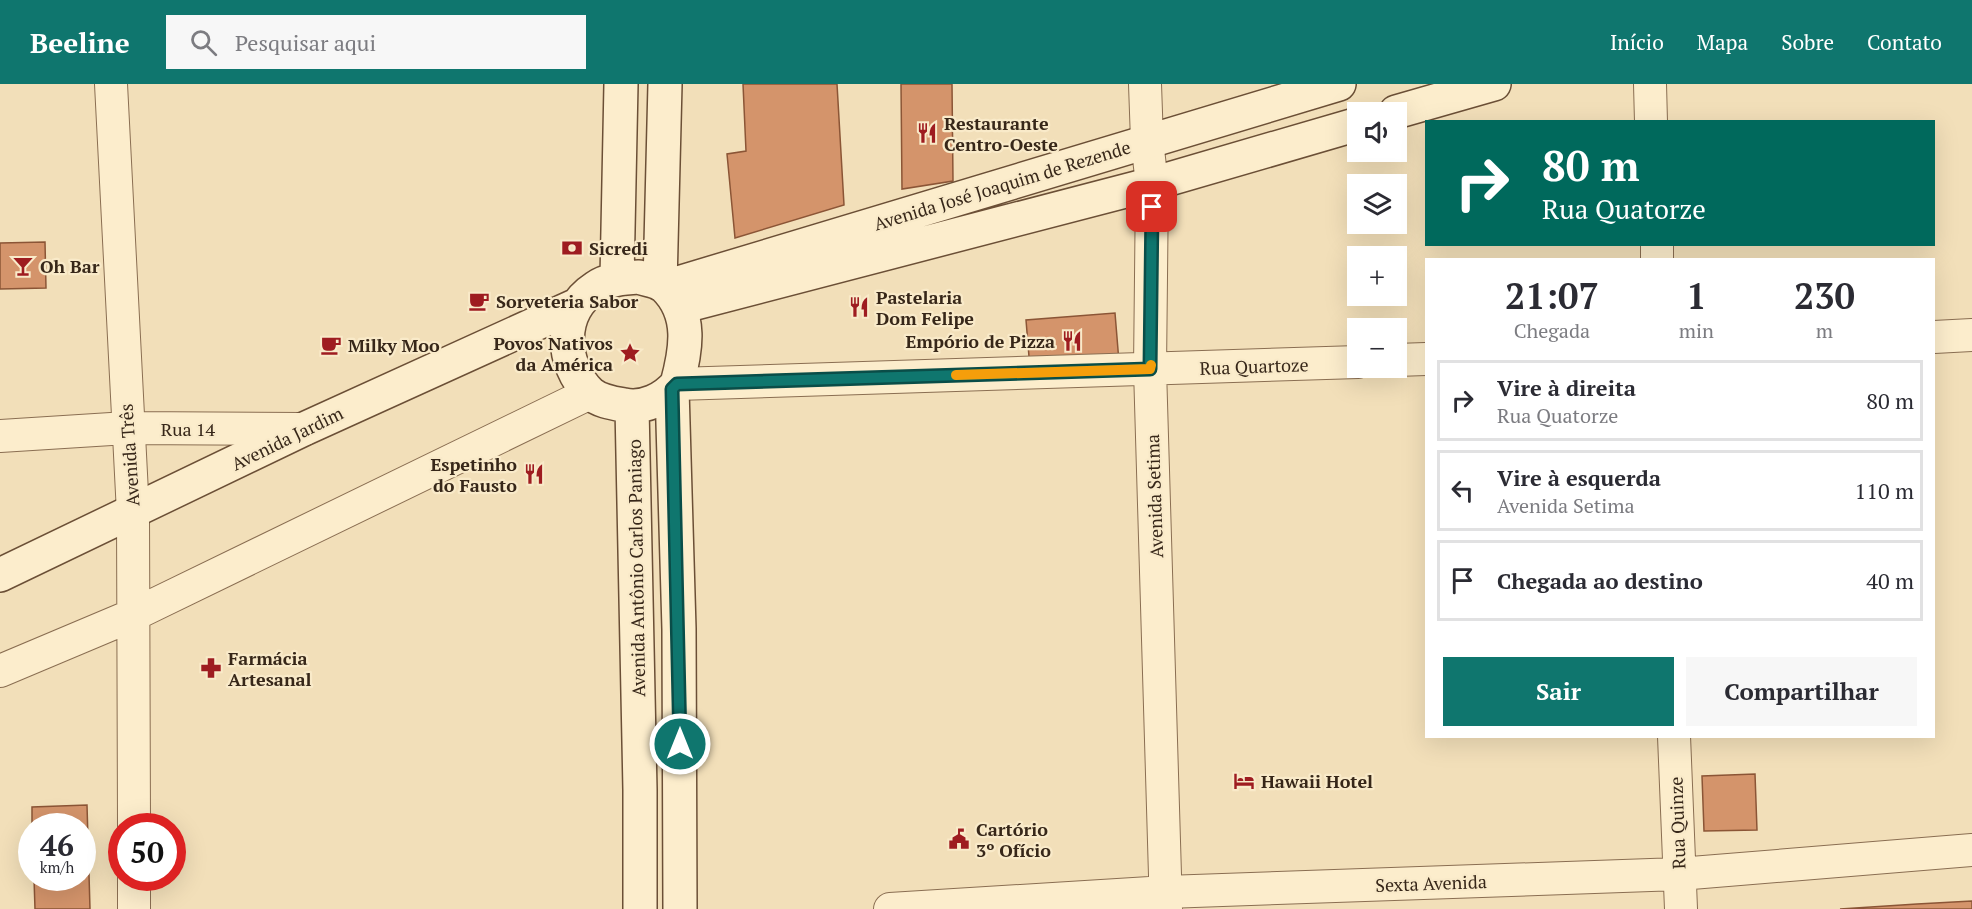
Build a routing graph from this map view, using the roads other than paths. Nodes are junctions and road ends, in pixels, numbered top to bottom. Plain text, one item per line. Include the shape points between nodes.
1 (111, 84) edge
2 (621, 84) edge
3 (665, 84) edge
4 (1146, 84) edge
5 (1339, 84) edge
6 (1494, 84) edge
7 (1650, 84) edge
8 (1407, 109) edge
9 (1651, 120) edge
10 (1347, 127) edge
11 (1147, 141) junction
12 (1152, 184) junction
13 (617, 278) junction
14 (668, 293) junction
15 (577, 306) junction
16 (1972, 335) edge
17 (1935, 337) edge
18 (1425, 359) edge
19 (1407, 360) edge
20 (1347, 362) edge
21 (1150, 369) junction
22 (674, 386) junction
23 (590, 393) junction
24 (632, 407) junction
25 (127, 428) junction
26 (303, 429) junction
27 (0, 436) edge
28 (133, 513) junction
29 (0, 575) edge
30 (133, 615) junction
31 (679, 629) junction
32 (637, 630) junction
33 (0, 671) edge
34 (1674, 738) edge
35 (640, 790) junction
36 (680, 790) junction
37 (134, 813) edge
38 (1972, 850) edge
39 (1679, 874) junction
40 (134, 891) edge
41 (1166, 901) edge
42 (134, 909) edge
43 (640, 909) edge
44 (680, 909) edge
45 (890, 909) edge
46 (1681, 909) edge

1 - 25 street, Avenida Três
2 - 13 main road
3 - 14 main road
4 - 11 street, Avenida Setima
5 - 11 main road, Avenida José Joaquim de Rezende
6 - 8 main road
7 - 9 street
10 - 12 main road, Avenida José Joaquim de Rezende
11 - 12 street, Avenida Setima
11 - 14 main road, Avenida José Joaquim de Rezende
12 - 14 main road, Avenida José Joaquim de Rezende
12 - 21 street, Avenida Setima
13 - 14 main road via 639,277
13 - 15 main road via 594,288
14 - 22 main road via 685,326 686,345
15 - 23 main road via 566,336 571,368
15 - 26 main road, Avenida Jardim
16 - 17 street
18 - 19 street
20 - 21 street, Rua Quartoze
21 - 22 street, Rua Quartoze
21 - 41 street, Avenida Setima
22 - 24 main road via 652,404
22 - 31 main road
23 - 24 main road via 604,402
23 - 30 street
24 - 32 main road, Avenida Antônio Carlos Paniago
25 - 26 street, Rua 14
25 - 27 street, Rua 14
25 - 28 street, Avenida Três
26 - 28 main road, Avenida Jardim
28 - 29 main road, Avenida Jardim
28 - 30 street, Avenida Três
30 - 33 street
30 - 37 street, Avenida Três
31 - 32 main road
31 - 36 main road
32 - 35 main road, Avenida Antônio Carlos Paniago
34 - 39 street, Rua Quinze
35 - 36 main road
35 - 43 main road, Avenida Antônio Carlos Paniago
36 - 44 main road
38 - 39 street, Sexta Avenida
39 - 41 street, Sexta Avenida
39 - 46 street, Rua Quinze
40 - 42 street
41 - 45 street, Sexta Avenida

